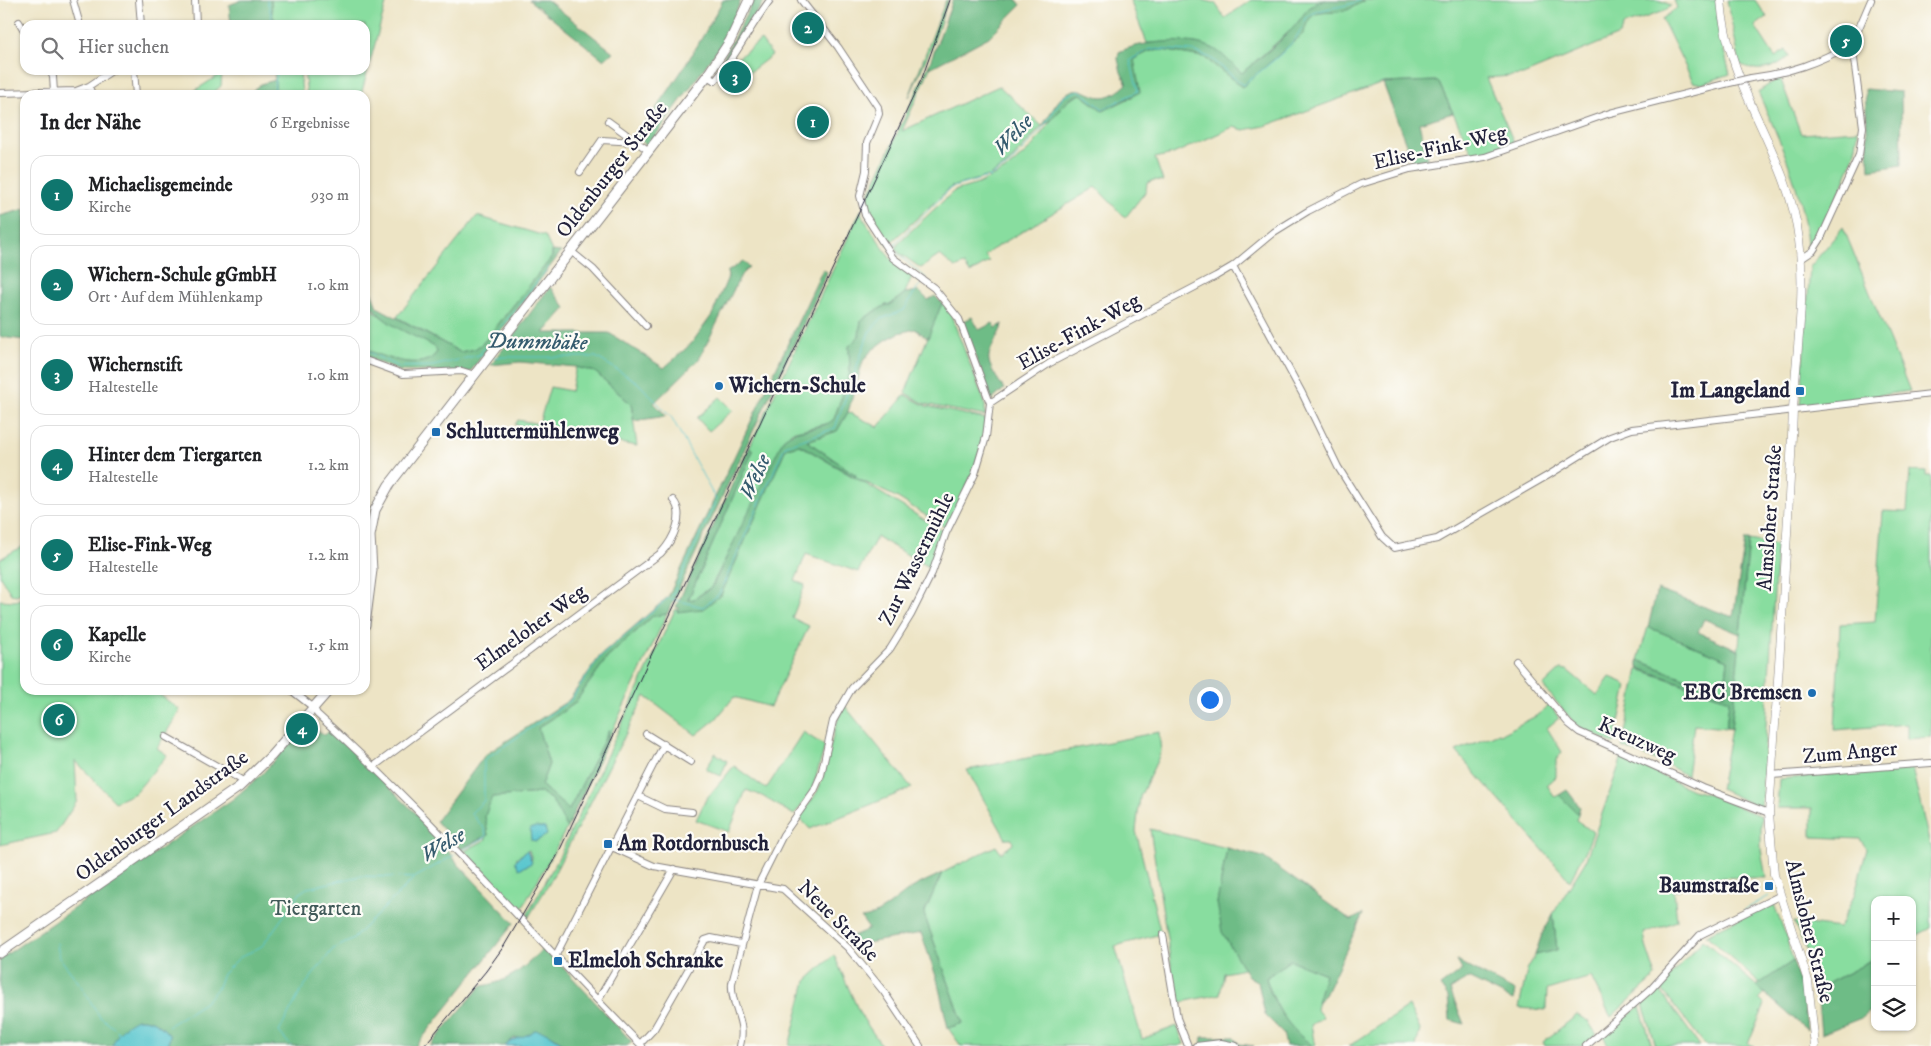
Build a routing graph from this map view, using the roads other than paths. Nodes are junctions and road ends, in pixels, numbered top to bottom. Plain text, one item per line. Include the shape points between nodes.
1 (73, 0) edge
2 (139, 0) edge
3 (195, 0) edge
4 (750, 0) edge
5 (770, 0) edge
6 (801, 0) edge
7 (1722, 0) edge
8 (1871, 0) edge
9 (79, 20) edge
10 (141, 20) edge
11 (196, 20) edge
12 (1852, 44) junction
13 (52, 75) edge
14 (105, 75) edge
15 (134, 75) edge
16 (707, 76) junction
17 (89, 86) junction
18 (54, 90) edge
19 (79, 90) edge
20 (90, 90) edge
21 (136, 90) edge
22 (20, 93) edge
23 (0, 94) edge
24 (608, 121) dead end
25 (636, 142) junction
26 (649, 151) junction
27 (580, 172) dead end
28 (572, 252) junction
29 (1801, 259) junction
30 (1233, 266) junction
31 (646, 326) dead end
32 (370, 362) edge
33 (475, 375) junction
34 (1931, 394) edge
35 (990, 403) junction
36 (1793, 410) junction
37 (672, 500) dead end
38 (370, 586) edge
39 (1516, 661) dead end
40 (297, 695) edge
41 (325, 695) edge
42 (314, 708) junction
43 (646, 734) dead end
44 (166, 737) dead end
45 (664, 744) junction
46 (691, 762) dead end
47 (1931, 763) edge
48 (373, 767) junction
49 (1772, 775) junction
50 (245, 782) junction
51 (638, 796) junction
52 (692, 812) dead end
53 (1769, 813) junction
54 (612, 847) junction
55 (674, 869) junction
56 (758, 885) junction
57 (1779, 896) junction
58 (1162, 935) dead end
59 (741, 944) junction
60 (0, 953) edge
61 (556, 955) junction
62 (598, 1000) junction
63 (641, 1045) edge
64 (740, 1046) edge
65 (920, 1046) edge
66 (1188, 1046) edge
67 (1196, 1046) edge
68 (1236, 1046) edge
69 (1586, 1046) edge
70 (1815, 1046) edge

1 - 9 street
2 - 10 street
3 - 11 street
4 - 16 main road, Oldenburger Straße via 730,41
5 - 16 street via 722,73 715,81
6 - 35 street via 838,47 878,108 879,114 866,149 866,171 860,196 874,232 894,258 945,299 959,319
7 - 29 street, Almsloher Straße via 1725,31 1737,73 1780,166 1791,199
8 - 12 street
12 - 29 street via 1863,127 1859,155 1820,240
12 - 30 street, Elise-Fink-Weg, bridge via 1803,68 1610,113 1485,158 1410,168 1375,178 1274,232
13 - 18 street
14 - 17 street
15 - 21 street
16 - 26 main road, Oldenburger Straße
17 - 19 street
17 - 20 street
22 - 23 street
24 - 25 street
25 - 26 street
25 - 27 street via 602,140
26 - 28 main road, Oldenburger Straße
28 - 31 street via 593,269
28 - 33 main road, Oldenburger Straße
29 - 36 street, Almsloher Straße
30 - 35 street, Elise-Fink-Weg via 1050,363
30 - 36 street via 1338,467 1382,537 1394,548 1437,539 1610,437 1632,429
32 - 33 street via 403,374 462,371
33 - 38 main road via 380,500 371,530
34 - 36 street
35 - 56 street, Zur Wassermühle via 980,459 946,533 932,573 899,636 852,688 832,721 821,775 814,792 783,835
36 - 49 street, Almsloher Straße
37 - 48 street, Elmeloher Weg via 678,508 677,521 672,539 661,553
39 - 53 street, Kreuzweg via 1579,732 1703,788
40 - 42 street
41 - 42 main road, Oldenburger Landstraße
42 - 48 street
42 - 50 main road, Oldenburger Landstraße
43 - 45 street
44 - 50 street
45 - 46 street
45 - 51 street
47 - 49 street, Zum Anger
48 - 61 street via 455,847
49 - 53 street, Almsloher Straße
50 - 60 main road, Oldenburger Landstraße
51 - 52 street via 666,809
51 - 54 street
53 - 57 street, Almsloher Straße
54 - 55 street, Neue Straße via 654,866
54 - 61 street
55 - 56 street, Neue Straße
55 - 62 street
56 - 59 street, Zur Wassermühle
56 - 65 street, Neue Straße via 784,889 838,938 884,992
57 - 69 street via 1700,935 1652,989
57 - 70 street, Almsloher Straße via 1808,981
58 - 66 street via 1177,1018
59 - 63 street via 711,938 705,940 654,1029
59 - 64 street, Zur Wassermühle via 732,987 742,1023
61 - 62 street
62 - 63 street
67 - 68 street via 1222,1043

